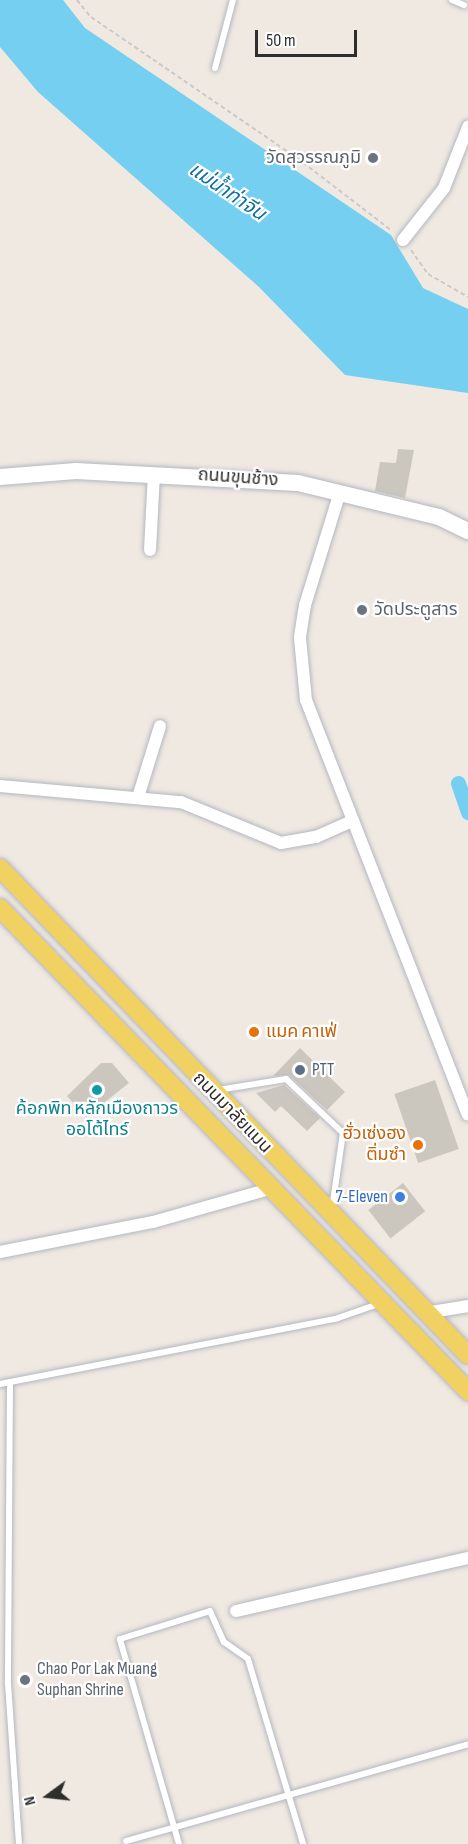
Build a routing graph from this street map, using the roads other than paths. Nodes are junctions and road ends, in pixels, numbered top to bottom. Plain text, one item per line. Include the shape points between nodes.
1 (233, 0) edge
2 (452, 0) edge
3 (464, 5) dead end
4 (215, 68) dead end
5 (468, 127) edge
6 (403, 240) road end
7 (154, 474) junction
8 (0, 477) edge
9 (340, 492) junction
10 (468, 531) edge
11 (150, 550) dead end
12 (160, 726) dead end
13 (0, 786) edge
14 (139, 794) junction
15 (350, 822) junction
16 (0, 868) edge
17 (0, 908) edge
18 (147, 1024) junction
19 (128, 1044) junction
20 (211, 1091) junction
21 (468, 1115) edge
22 (270, 1189) junction
23 (332, 1215) junction
24 (0, 1251) edge
25 (400, 1286) junction
26 (381, 1302) junction
27 (468, 1306) edge
28 (425, 1313) junction
29 (468, 1355) edge
30 (10, 1382) junction
31 (0, 1384) edge
32 (468, 1391) edge
33 (468, 1558) edge
34 (236, 1611) dead end
35 (8, 1683) junction
36 (0, 1684) edge
37 (468, 1744) edge
38 (289, 1795) junction
39 (174, 1827) junction
40 (126, 1841) dead end
41 (19, 1844) edge
42 (179, 1844) edge
43 (303, 1844) edge

1 - 4 lane
2 - 3 lane
5 - 6 street via 444,188
7 - 8 main road, ถนนขุนช้าง via 76,471
7 - 9 main road, ถนนขุนช้าง via 298,483
7 - 11 street
9 - 10 main road, ถนนขุนช้าง via 439,518
9 - 15 street via 334,521 322,539 300,638 306,700
12 - 14 street
13 - 14 street
14 - 15 street via 181,802 281,843 306,840
15 - 21 street
16 - 18 main road, ถนนมาลัยแมน
17 - 19 main road, ถนนมาลัยแมน
18 - 19 main road
18 - 20 main road, ถนนมาลัยแมน
19 - 22 main road, ถนนมาลัยแมน
20 - 23 main road, ถนนมาลัยแมน
20 - 23 lane via 286,1078 343,1133
22 - 24 street via 153,1222
22 - 26 main road, ถนนมาลัยแมน
23 - 25 main road, ถนนมาลัยแมน
25 - 26 main road
25 - 28 main road, ถนนมาลัยแมน
26 - 30 lane via 338,1318
26 - 32 main road, ถนนมาลัยแมน
27 - 28 street
28 - 29 main road, ถนนมาลัยแมน
30 - 31 lane
30 - 35 lane via 13,1547
33 - 34 street
35 - 36 lane
35 - 41 lane
37 - 38 lane
38 - 39 lane
38 - 39 lane via 248,1659 224,1642 210,1611 120,1639
38 - 43 lane
39 - 40 lane
39 - 42 lane

